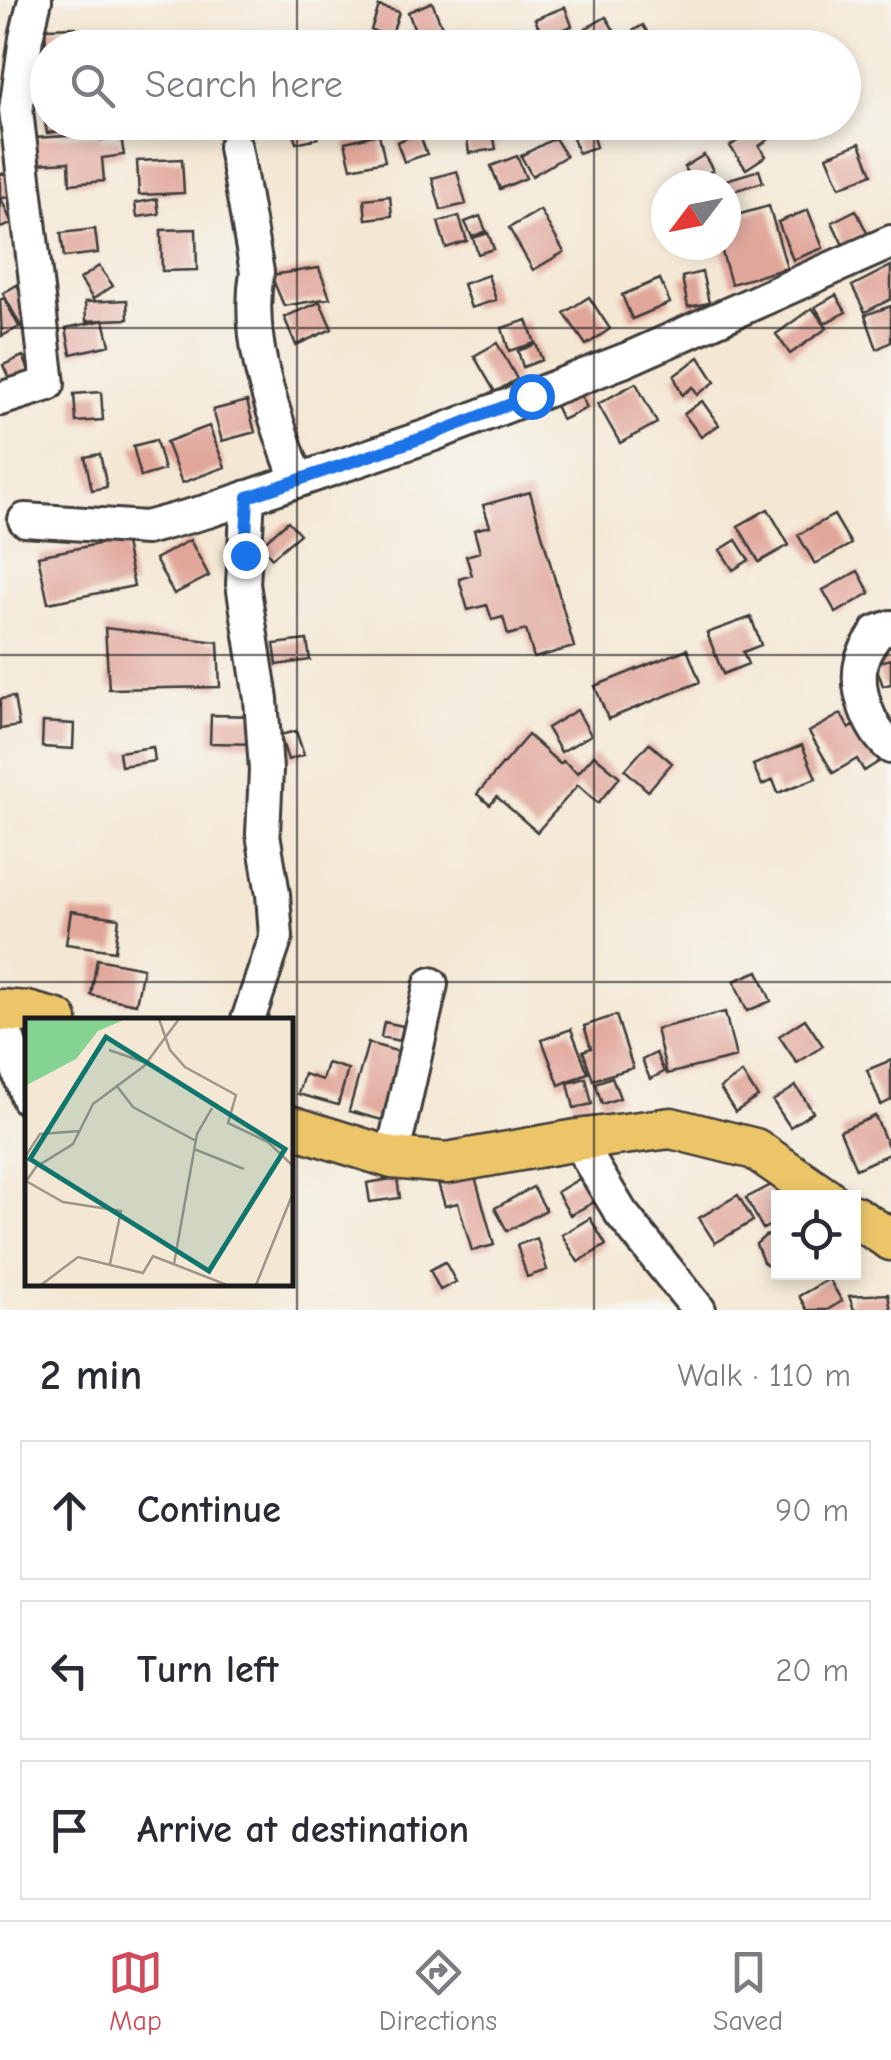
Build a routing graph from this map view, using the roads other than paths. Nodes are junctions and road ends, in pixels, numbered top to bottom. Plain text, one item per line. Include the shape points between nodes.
1 (35, 0) edge
2 (235, 147) dead end
3 (891, 242) edge
4 (0, 399) edge
5 (297, 480) junction
6 (248, 497) junction
7 (25, 520) dead end
8 (891, 627) edge
9 (891, 747) edge
10 (431, 984) dead end
11 (0, 1013) edge
12 (50, 1018) edge
13 (249, 1018) edge
14 (25, 1090) edge
15 (292, 1127) edge
16 (576, 1140) junction
17 (392, 1158) junction
18 (814, 1190) edge
19 (861, 1221) edge
20 (891, 1240) edge
21 (700, 1310) edge

1 - 4 street via 16,110 48,384
2 - 5 street via 257,272 254,344
3 - 5 street via 628,359
5 - 6 street
6 - 7 street via 146,528
6 - 13 street via 243,584 261,699 263,834 276,937
8 - 9 street via 877,632 862,659 861,689 868,714
10 - 17 street
11 - 12 main road
11 - 14 street
15 - 17 main road
16 - 17 main road via 447,1162
16 - 18 main road via 671,1128 755,1149
16 - 21 street via 621,1213
19 - 20 main road

